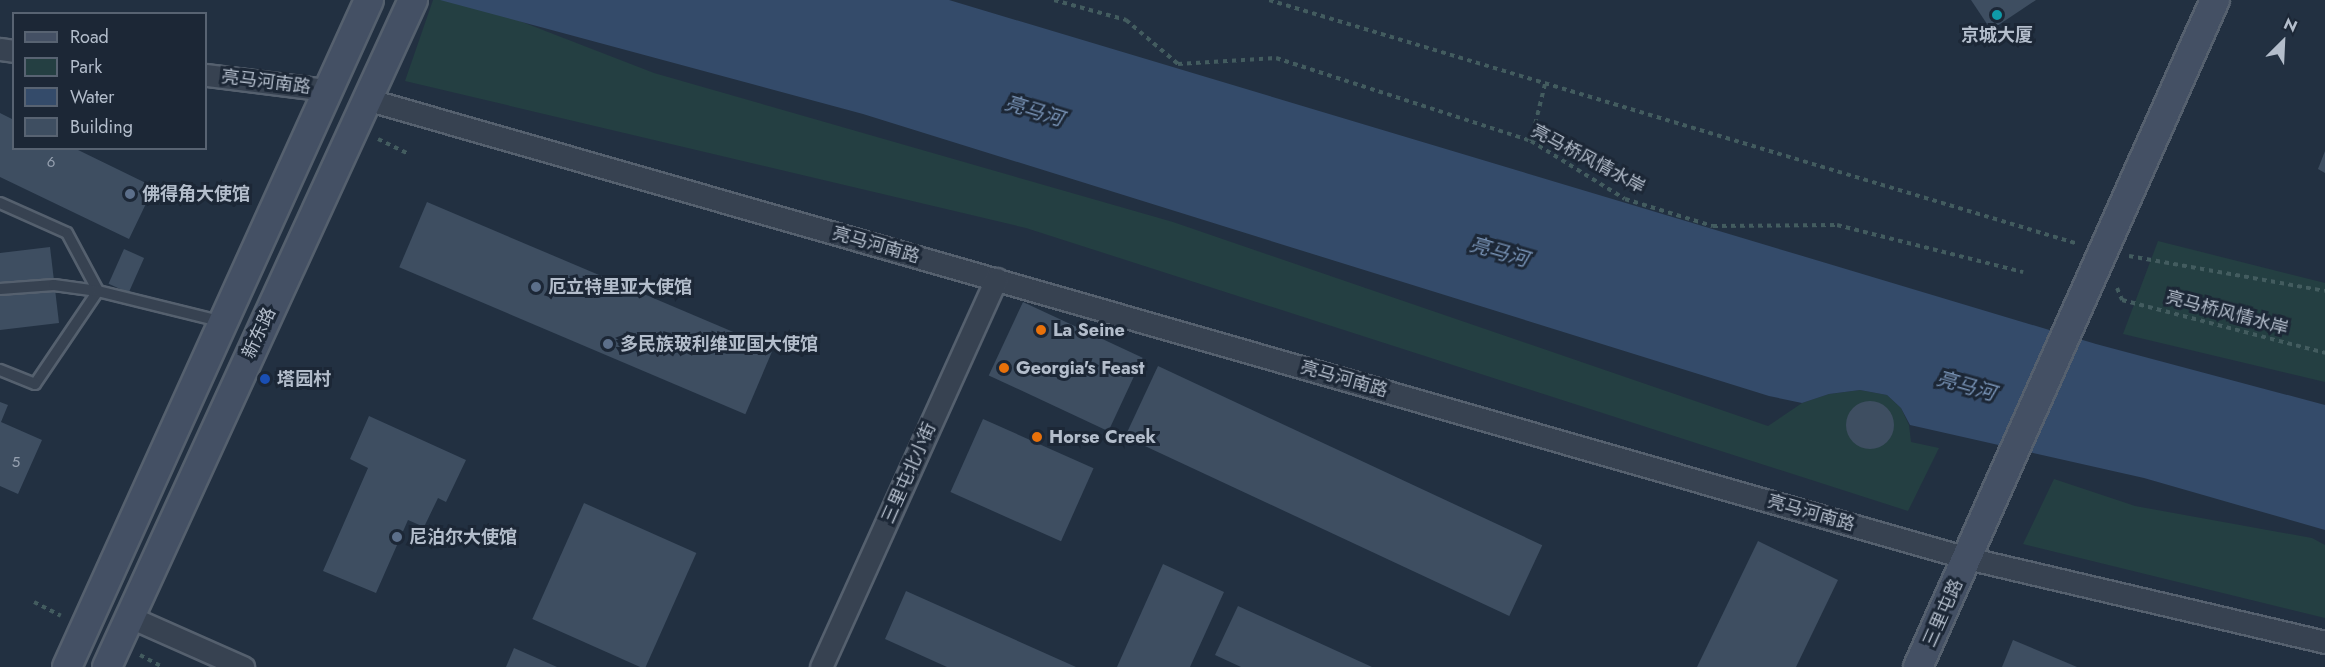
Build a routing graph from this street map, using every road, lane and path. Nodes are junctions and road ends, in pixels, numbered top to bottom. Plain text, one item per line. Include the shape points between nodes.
1 (413, 0) edge
2 (1054, 0) edge
3 (1269, 0) edge
4 (2215, 0) edge
5 (364, 11) edge
6 (207, 75) edge
7 (1545, 84) junction
8 (327, 90) junction
9 (366, 99) junction
10 (1531, 141) junction
11 (0, 203) edge
12 (2102, 251) junction
13 (2023, 272) dead end
14 (996, 279) junction
15 (0, 289) edge
16 (98, 291) junction
17 (2325, 291) edge
18 (2122, 300) dead end
19 (223, 322) junction
20 (2325, 353) edge
21 (0, 370) edge
22 (1967, 558) junction
23 (129, 616) junction
24 (2325, 642) edge
25 (67, 667) edge
26 (108, 667) edge
27 (243, 667) edge
28 (822, 667) edge
29 (1918, 667) edge

1 - 9 main road, 新东路
2 - 10 path, 亮马桥风情水岸 via 1126,20 1178,64 1275,58
3 - 7 path
4 - 12 main road, 三里屯路
5 - 8 main road, 新东路
6 - 8 street, 亮马河南路
7 - 10 path
7 - 12 path
8 - 19 main road, 新东路
9 - 14 street, 亮马河南路
9 - 23 main road, 新东路
10 - 13 path, 亮马桥风情水岸 via 1625,199 1713,226 1837,225
11 - 16 lane via 67,233
12 - 17 path
12 - 22 main road, 三里屯路
14 - 22 street, 亮马河南路
14 - 28 street, 三里屯北小街
15 - 16 lane via 54,285
16 - 19 lane
16 - 21 lane via 35,384
18 - 20 path, 亮马桥风情水岸
19 - 25 main road, 新东路
22 - 24 street, 亮马河南路
22 - 29 main road, 三里屯路
23 - 26 main road, 新东路
23 - 27 street

